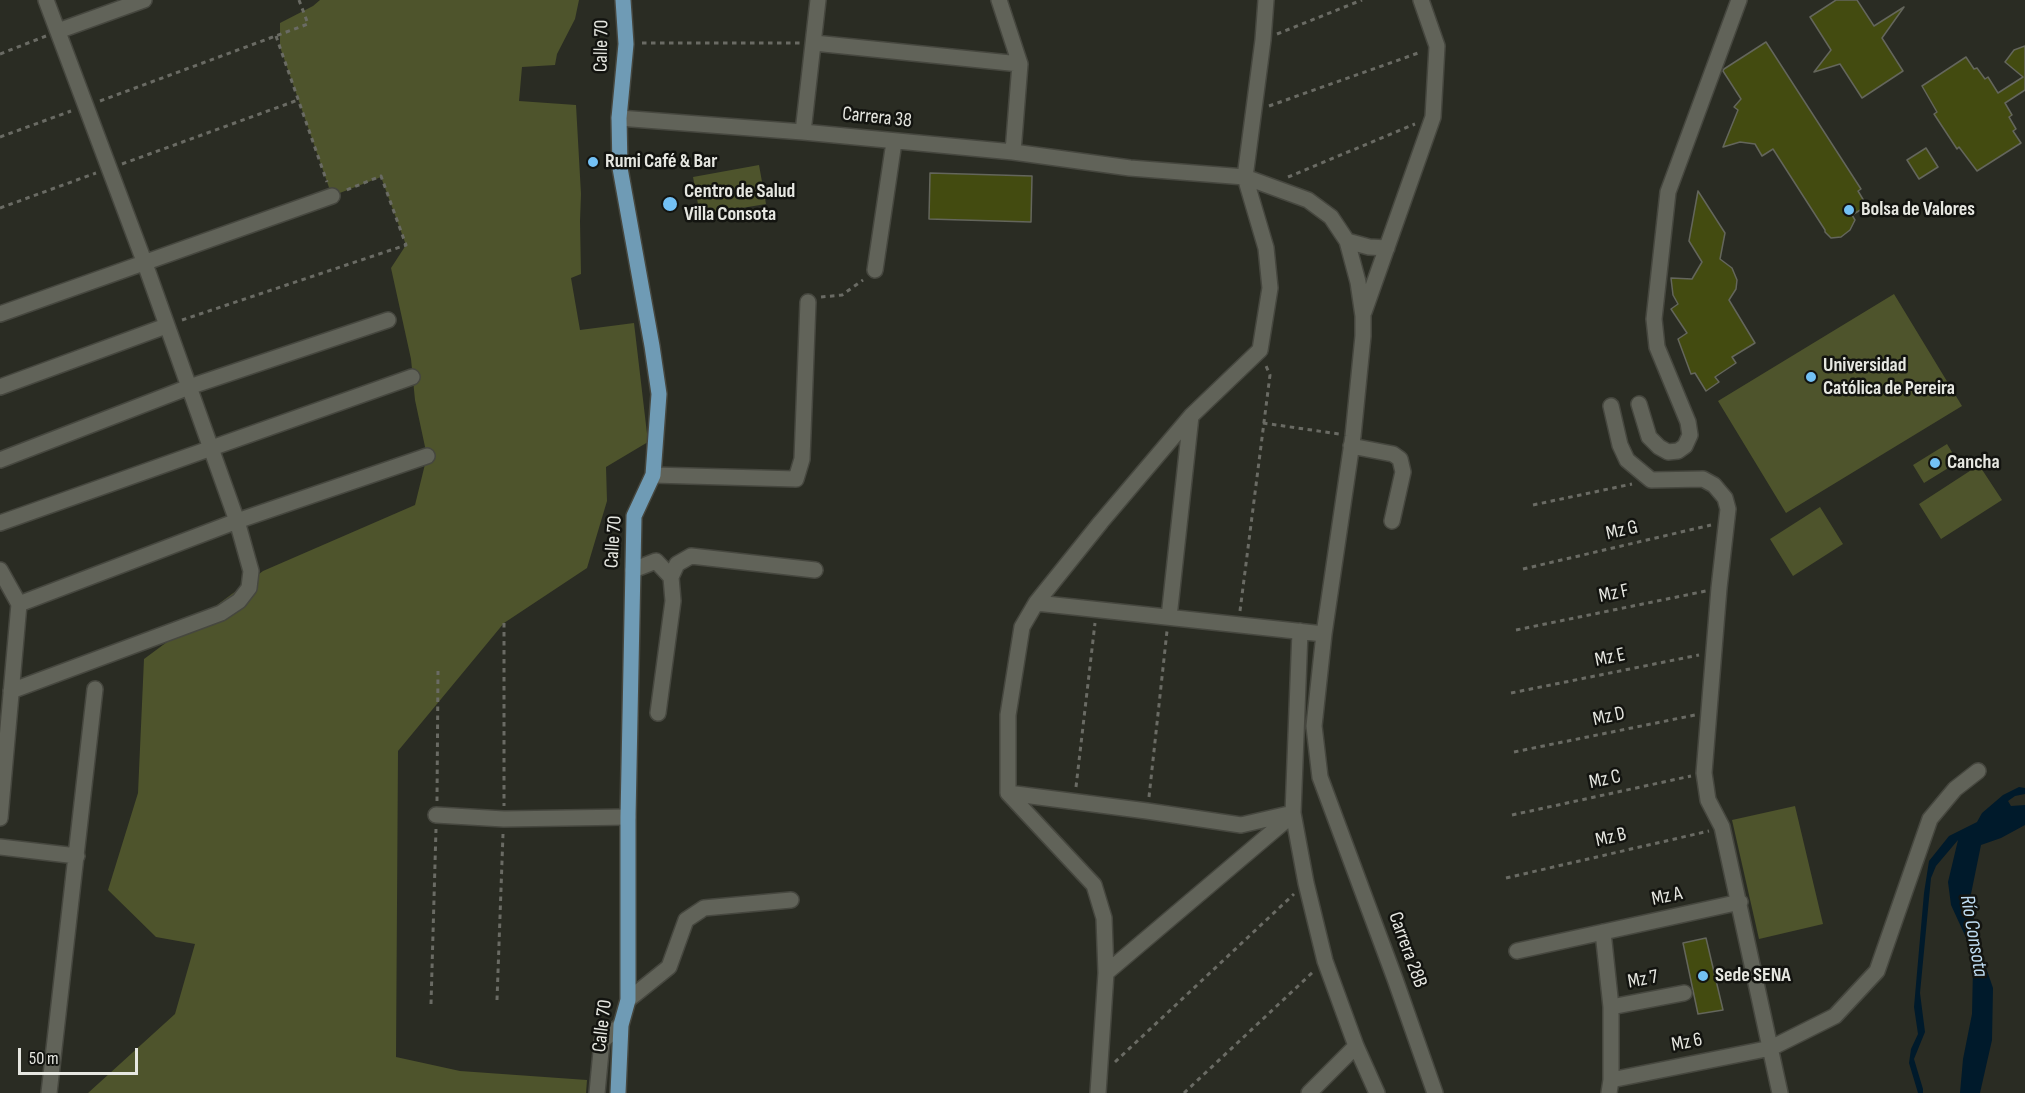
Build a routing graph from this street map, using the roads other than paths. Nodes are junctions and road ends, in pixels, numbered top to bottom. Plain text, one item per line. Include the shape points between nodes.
1 (46, 0) edge
2 (144, 0) edge
3 (623, 0) edge
4 (818, 0) edge
5 (999, 0) edge
6 (1266, 0) edge
7 (1420, 0) edge
8 (1739, 0) edge
9 (58, 31) junction
10 (814, 43) junction
11 (1020, 64) junction
12 (619, 118) junction
13 (803, 132) junction
14 (894, 142) junction
15 (1013, 152) junction
16 (1245, 177) junction
17 (332, 196) road end
18 (1347, 242) junction
19 (1387, 248) junction
20 (144, 261) junction
21 (875, 270) road end
22 (808, 302) road end
23 (0, 314) edge
24 (1363, 316) junction
25 (388, 320) dead end
26 (166, 326) junction
27 (412, 377) dead end
28 (0, 387) edge
29 (189, 387) junction
30 (1639, 404) dead end
31 (1611, 406) dead end
32 (1191, 416) junction
33 (1352, 441) junction
34 (211, 448) junction
35 (427, 456) dead end
36 (0, 460) edge
37 (653, 475) junction
38 (237, 521) junction
39 (1392, 521) dead end
40 (0, 523) edge
41 (0, 570) edge
42 (633, 570) junction
43 (815, 570) dead end
44 (671, 577) junction
45 (1036, 603) junction
46 (19, 604) junction
47 (1169, 617) junction
48 (1300, 631) junction
49 (1324, 634) junction
50 (95, 689) dead end
51 (11, 691) junction
52 (658, 712) dead end
53 (1978, 771) dead end
54 (1008, 793) junction
55 (1293, 813) junction
56 (436, 815) road end
57 (628, 817) junction
58 (0, 818) edge
59 (0, 847) edge
60 (77, 856) junction
61 (791, 900) dead end
62 (1740, 902) junction
63 (1603, 932) junction
64 (1517, 951) dead end
65 (1106, 973) junction
66 (1684, 993) dead end
67 (628, 1000) junction
68 (1611, 1007) junction
69 (621, 1025) junction
70 (1356, 1046) junction
71 (1771, 1048) junction
72 (1098, 1085) edge
73 (1610, 1086) edge
74 (49, 1093) edge
75 (597, 1093) edge
76 (618, 1093) edge
77 (1309, 1093) edge
78 (1377, 1093) edge
79 (1435, 1093) edge
80 (1780, 1093) edge

1 - 9 street
2 - 9 street
3 - 12 main road, Calle 70 via 627,44
4 - 10 street
5 - 11 street
6 - 16 street
7 - 19 street via 1437,46 1433,117
8 - 30 street via 1668,192 1654,319 1657,347 1688,422 1690,435 1685,446 1668,452 1659,447 1649,437
9 - 20 street
10 - 11 street
10 - 13 street
11 - 15 street
12 - 13 street, Carrera 38
12 - 37 main road, Calle 70 via 620,168 659,394
13 - 14 street, Carrera 38
14 - 15 street, Carrera 38
14 - 21 street
15 - 16 street, Carrera 38 via 1130,168
16 - 18 street, Carrera 38 via 1308,200 1331,217
16 - 32 street via 1266,248 1270,288 1260,350
17 - 20 street
18 - 19 street
18 - 24 street, Carrera 38
19 - 24 street
20 - 23 street
20 - 26 street
22 - 37 street via 802,459 796,479
24 - 33 street, Carrera 28B
25 - 29 street
26 - 28 street
26 - 29 street
27 - 34 street
29 - 34 street
29 - 36 street
31 - 62 street via 1627,460 1651,480 1703,479 1714,484 1728,509 1704,773 1708,800 1722,827
32 - 45 street
32 - 47 street
33 - 39 street via 1400,459 1403,472
33 - 49 street, Carrera 28B
34 - 38 street
34 - 40 street
35 - 38 street
37 - 42 main road, Calle 70 via 634,516
38 - 46 street
38 - 51 street via 251,571 249,588 239,601 221,613
41 - 46 street
42 - 44 street via 656,561
42 - 57 main road, Calle 70
43 - 44 street via 691,556 678,564
44 - 52 street via 673,601
45 - 47 street
45 - 54 street via 1022,627 1008,715
46 - 51 street
47 - 48 street
48 - 49 street
48 - 55 street
49 - 79 street, Carrera 28B via 1314,726 1320,777
50 - 60 street
51 - 58 street
53 - 71 street, Mz 6 via 1955,789 1929,819 1876,971 1834,1016
54 - 55 street via 1241,825
54 - 65 street via 1094,885 1104,918
55 - 65 street
55 - 70 street via 1325,961
56 - 57 street via 504,819
57 - 67 main road, Calle 70
59 - 60 street
60 - 74 street
61 - 67 street via 704,908 686,920 669,967
62 - 63 street, Mz A
62 - 71 street
63 - 64 street, Mz A
63 - 68 street
65 - 72 street
66 - 68 street, Mz 7
67 - 69 main road, Calle 70
68 - 73 street
69 - 75 street via 602,1041
69 - 76 main road, Calle 70
70 - 77 street
70 - 78 street
71 - 73 street, Mz 6
71 - 80 street

